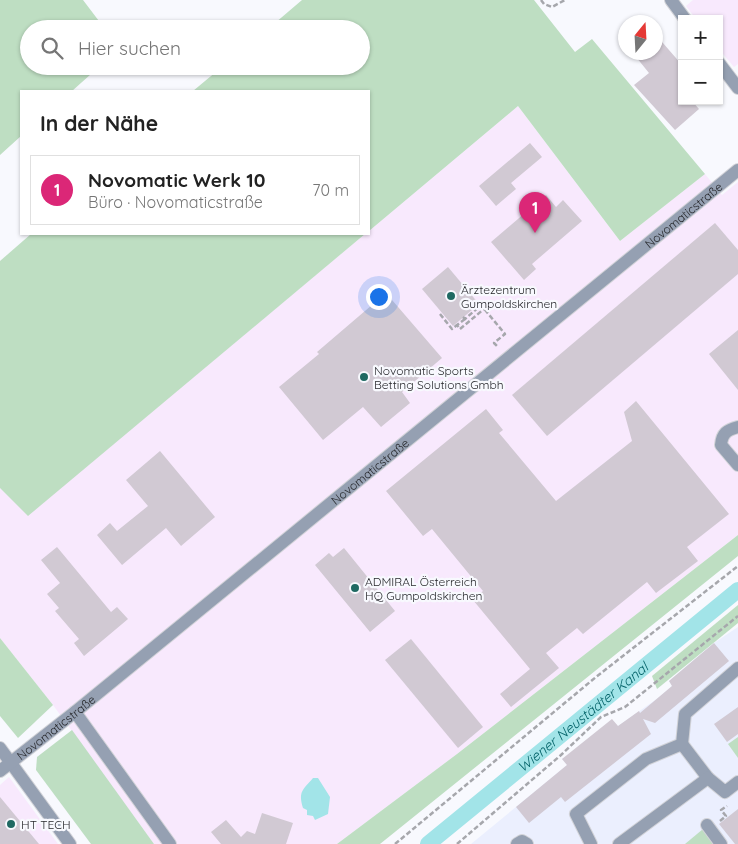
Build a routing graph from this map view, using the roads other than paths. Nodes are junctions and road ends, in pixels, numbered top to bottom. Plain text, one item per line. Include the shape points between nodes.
1 (671, 0) edge
2 (682, 15) edge
3 (723, 68) edge
4 (738, 88) edge
5 (738, 170) edge
6 (738, 428) edge
7 (738, 465) edge
8 (736, 673) edge
9 (75, 712) junction
10 (682, 744) junction
11 (0, 748) edge
12 (10, 762) junction
13 (0, 771) edge
14 (708, 778) junction
15 (738, 782) edge
16 (712, 824) road end
17 (631, 840) edge
18 (70, 844) edge
19 (170, 844) edge
20 (517, 844) edge
21 (527, 844) edge
22 (591, 844) edge
23 (619, 844) edge
24 (721, 844) edge

1 - 2 street
3 - 4 street
5 - 9 street, Novomaticstraße
6 - 7 street via 722,436 721,445
8 - 10 street via 684,714
9 - 12 street, Novomaticstraße
9 - 19 street
10 - 14 street
10 - 22 street via 646,759 576,814
11 - 12 street
12 - 13 street, Novomaticstraße
12 - 18 street
14 - 15 street via 725,792
14 - 17 street
16 - 24 street
17 - 23 street
20 - 21 street via 522,841

